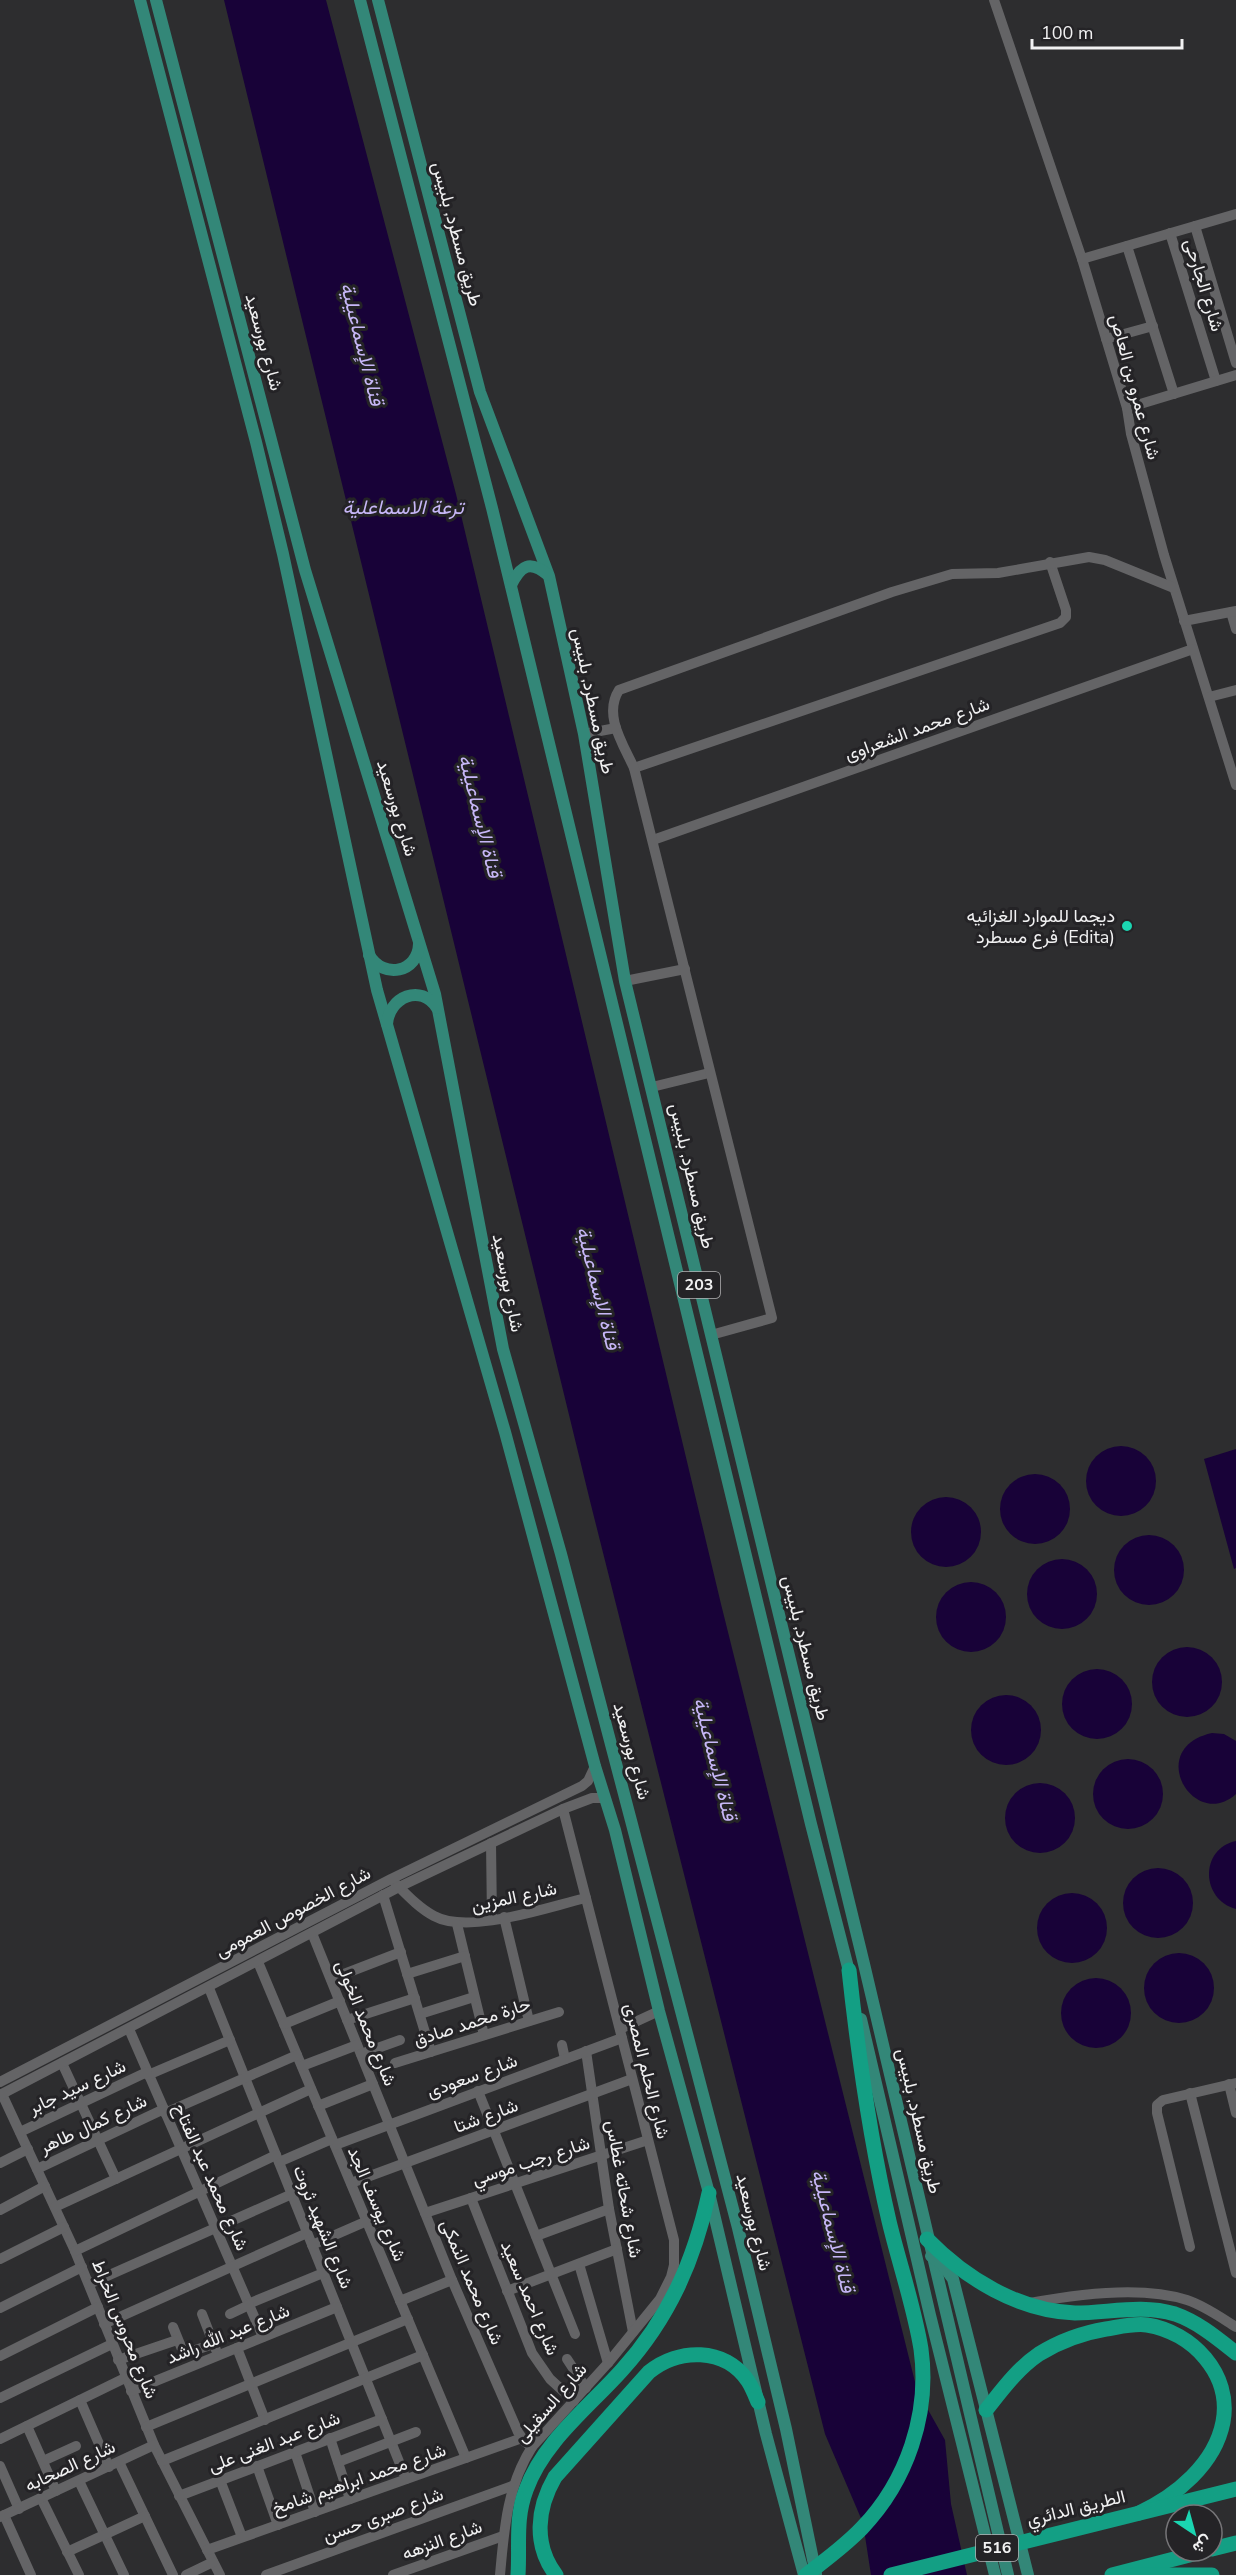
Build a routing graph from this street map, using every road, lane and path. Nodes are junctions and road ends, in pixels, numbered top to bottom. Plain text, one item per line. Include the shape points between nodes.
1 (140, 0) edge
2 (156, 0) edge
3 (360, 0) edge
4 (378, 0) edge
5 (994, 0) edge
6 (1236, 216) edge
7 (1195, 226) junction
8 (1170, 233) junction
9 (1127, 246) junction
10 (1082, 259) junction
11 (1153, 326) junction
12 (1106, 339) junction
13 (1236, 363) edge
14 (1236, 375) edge
15 (1216, 381) junction
16 (1174, 394) junction
17 (1127, 408) junction
18 (1050, 562) junction
19 (549, 576) junction
20 (511, 585) junction
21 (1174, 588) junction
22 (1234, 611) edge
23 (1184, 621) junction
24 (1236, 629) edge
25 (1193, 649) junction
26 (1236, 690) edge
27 (1209, 697) junction
28 (615, 728) junction
29 (584, 734) junction
30 (1230, 748) edge
31 (634, 768) junction
32 (1236, 785) edge
33 (653, 840) junction
34 (419, 942) junction
35 (369, 954) junction
36 (685, 969) junction
37 (626, 981) junction
38 (439, 1012) junction
39 (387, 1024) junction
40 (709, 1072) junction
41 (652, 1087) junction
42 (711, 1335) junction
43 (595, 1766) junction
44 (605, 1798) junction
45 (563, 1809) junction
46 (491, 1843) junction
47 (395, 1883) junction
48 (383, 1895) junction
49 (586, 1898) junction
50 (504, 1917) junction
51 (492, 1920) junction
52 (457, 1924) junction
53 (312, 1933) junction
54 (401, 1952) junction
55 (465, 1956) junction
56 (258, 1962) junction
57 (849, 1970) junction
58 (407, 1974) junction
59 (331, 1979) junction
60 (209, 1988) junction
61 (474, 1997) junction
62 (415, 1998) junction
63 (340, 2001) junction
64 (659, 2011) junction
65 (559, 2012) dead end
66 (420, 2014) junction
67 (347, 2020) junction
68 (529, 2021) junction
69 (284, 2024) junction
70 (129, 2029) junction
71 (621, 2034) junction
72 (484, 2036) junction
73 (230, 2040) junction
74 (400, 2040) dead end
75 (562, 2045) dead end
76 (359, 2049) junction
77 (586, 2051) junction
78 (431, 2052) junction
79 (297, 2055) junction
80 (565, 2059) junction
81 (62, 2063) junction
82 (395, 2063) dead end
83 (302, 2066) junction
84 (148, 2073) junction
85 (245, 2078) junction
86 (632, 2079) junction
87 (0, 2082) edge
88 (373, 2084) junction
89 (1233, 2084) edge
90 (311, 2089) junction
91 (478, 2091) junction
92 (1190, 2093) junction
93 (1, 2094) edge
94 (592, 2094) junction
95 (80, 2103) junction
96 (318, 2106) junction
97 (164, 2111) junction
98 (259, 2113) junction
99 (1236, 2113) edge
100 (389, 2124) junction
101 (494, 2130) junction
102 (20, 2132) junction
103 (98, 2140) junction
104 (648, 2140) junction
105 (333, 2142) junction
106 (28, 2149) junction
107 (181, 2149) junction
108 (601, 2155) junction
109 (277, 2158) junction
110 (0, 2163) edge
111 (405, 2163) junction
112 (37, 2169) junction
113 (116, 2179) junction
114 (351, 2183) junction
115 (515, 2184) junction
116 (45, 2186) junction
117 (199, 2190) junction
118 (710, 2193) junction
119 (292, 2194) junction
120 (471, 2198) junction
121 (55, 2207) junction
122 (609, 2209) junction
123 (0, 2210) edge
124 (425, 2213) junction
125 (367, 2221) junction
126 (64, 2227) junction
127 (215, 2228) junction
128 (307, 2233) junction
129 (536, 2236) junction
130 (927, 2239) junction
131 (312, 2245) junction
132 (1190, 2247) dead end
133 (617, 2249) junction
134 (75, 2251) junction
135 (931, 2256) junction
136 (0, 2259) edge
137 (579, 2264) junction
138 (232, 2266) junction
139 (82, 2267) junction
140 (323, 2273) junction
141 (1236, 2273) edge
142 (551, 2274) junction
143 (452, 2280) junction
144 (89, 2284) junction
145 (507, 2291) junction
146 (400, 2301) junction
147 (1027, 2303) junction
148 (249, 2305) junction
149 (98, 2307) junction
150 (337, 2307) junction
151 (0, 2308) edge
152 (202, 2314) dead end
153 (230, 2314) dead end
154 (408, 2319) junction
155 (104, 2324) junction
156 (173, 2327) dead end
157 (1236, 2327) edge
158 (633, 2332) junction
159 (575, 2334) dead end
160 (263, 2337) junction
161 (177, 2340) junction
162 (351, 2343) junction
163 (112, 2344) junction
164 (213, 2344) junction
165 (237, 2348) junction
166 (1236, 2353) edge
167 (423, 2355) junction
168 (0, 2356) edge
169 (218, 2356) junction
170 (567, 2359) dead end
171 (118, 2360) junction
172 (609, 2363) junction
173 (125, 2378) junction
174 (366, 2378) junction
175 (251, 2384) junction
176 (586, 2388) junction
177 (131, 2391) junction
178 (0, 2398) edge
179 (80, 2400) junction
180 (574, 2402) junction
181 (758, 2402) junction
182 (986, 2410) junction
183 (382, 2418) junction
184 (265, 2420) junction
185 (27, 2426) junction
186 (146, 2427) junction
187 (416, 2432) dead end
188 (330, 2438) junction
189 (522, 2438) junction
190 (0, 2439) edge
191 (391, 2442) junction
192 (154, 2445) junction
193 (75, 2446) dead end
194 (532, 2447) junction
195 (295, 2452) junction
196 (466, 2458) junction
197 (43, 2461) junction
198 (162, 2461) junction
199 (338, 2462) junction
200 (114, 2464) junction
201 (257, 2466) junction
202 (1, 2473) edge
203 (796, 2478) junction
204 (406, 2479) junction
205 (220, 2480) junction
206 (79, 2481) junction
207 (779, 2482) junction
208 (512, 2486) junction
209 (1236, 2489) edge
210 (56, 2491) junction
211 (179, 2496) junction
212 (41, 2498) junction
213 (350, 2499) junction
214 (19, 2509) junction
215 (315, 2511) junction
216 (1139, 2512) junction
217 (2, 2516) edge
218 (145, 2516) junction
219 (278, 2525) junction
220 (105, 2535) junction
221 (503, 2536) junction
222 (242, 2537) junction
223 (207, 2550) junction
224 (67, 2552) junction
225 (213, 2562) junction
226 (1164, 2562) edge
227 (32, 2575) edge
228 (79, 2575) edge
229 (124, 2575) edge
230 (173, 2575) edge
231 (186, 2575) edge
232 (220, 2575) edge
233 (266, 2575) edge
234 (393, 2575) edge
235 (500, 2575) edge
236 (519, 2575) edge
237 (556, 2575) edge
238 (805, 2575) edge
239 (817, 2575) edge
240 (891, 2575) edge
241 (995, 2575) edge
242 (1008, 2575) edge
243 (1028, 2575) edge
244 (1112, 2575) edge
245 (1120, 2575) edge
246 (1212, 2575) edge

1 - 35 main road, شارع بورسعيد via 267,487
2 - 34 main road, شارع بورسعيد via 305,570
3 - 20 main road, طريق مسطرد, بلبيس / 203
4 - 19 main road, طريق مسطرد, بلبيس / 203 via 480,392
5 - 10 street, شارع عمرو بن العاص
6 - 7 street
7 - 8 street
7 - 13 street
8 - 9 street
8 - 15 street, شارع الجارحى
9 - 10 street
9 - 11 street
10 - 12 street, شارع عمرو بن العاص
11 - 12 street
11 - 16 street
12 - 17 street, شارع عمرو بن العاص
14 - 15 street
15 - 16 street
16 - 17 street
17 - 21 street, شارع عمرو بن العاص
18 - 21 street via 1089,556
18 - 28 street via 998,573 939,577 619,690 612,707
18 - 31 street via 1066,610 1060,623
19 - 20 main road via 530,566 521,569
19 - 29 main road, طريق مسطرد, بلبيس / 203
20 - 57 main road, طريق مسطرد, بلبيس / 203
21 - 23 street, شارع عمرو بن العاص
22 - 23 street
22 - 24 street
23 - 25 street, شارع عمرو بن العاص
25 - 27 street, شارع عمرو بن العاص
25 - 33 street, شارع محمد الشعراوى
26 - 27 street
27 - 30 street, شارع عمرو بن العاص
28 - 29 street
28 - 31 street
29 - 37 main road, طريق مسطرد, بلبيس / 203
30 - 32 street, شارع عمرو بن العاص
31 - 33 street
33 - 36 street
34 - 35 main road via 416,958 404,969 379,967
34 - 38 main road, شارع بورسعيد
35 - 39 main road, شارع بورسعيد
36 - 37 street
36 - 40 street
37 - 41 main road, طريق مسطرد, بلبيس / 203
38 - 39 main road via 428,999 412,995 397,1001
38 - 203 main road, شارع بورسعيد via 503,1349 561,1554 748,2268
39 - 43 main road, شارع بورسعيد via 505,1432
40 - 41 street
40 - 42 street via 772,1318
41 - 42 main road, طريق مسطرد, بلبيس / 203
42 - 130 main road, طريق مسطرد, بلبيس / 203
43 - 44 main road, شارع بورسعيد
43 - 47 street, شارع الخصوص العمومى via 582,1786
44 - 45 street, شارع الخصوص العمومى via 592,1798
44 - 64 main road, شارع بورسعيد
45 - 46 street, شارع الخصوص العمومى
45 - 49 street, شارع الحلم المصرى
46 - 47 street, شارع الخصوص العمومى
46 - 51 street
47 - 48 street, شارع الخصوص العمومى
47 - 52 street, شارع المزين via 434,1916
47 - 87 street, شارع الخصوص العمومى
48 - 53 street, شارع الخصوص العمومى
48 - 54 street
49 - 50 street, شارع المزين
49 - 71 street, شارع الحلم المصرى
50 - 51 street, شارع المزين
50 - 68 street
51 - 52 street, شارع المزين
52 - 55 street
53 - 56 street, شارع الخصوص العمومى
53 - 59 street, شارع محمد الخولى
54 - 58 street
54 - 59 street
55 - 58 street
55 - 61 street
56 - 60 street, شارع الخصوص العمومى
56 - 69 street, شارع يوسف الجد
57 - 238 highway via 855,2030 889,2219 918,2334 922,2399 916,2431 902,2469 882,2505 866,2524
57 - 241 main road, طريق مسطرد, بلبيس / 203
58 - 62 street
59 - 63 street, شارع محمد الخولى
60 - 70 street, شارع الخصوص العمومى
60 - 73 street, شارع الشهيد ثروت
61 - 66 street
61 - 72 street
62 - 66 street
62 - 67 street
63 - 67 street, شارع محمد الخولى
63 - 69 street
64 - 71 street, شارع سعودى
64 - 118 main road, شارع بورسعيد
65 - 68 street, حارة محمد صادق
66 - 78 street
67 - 76 street, شارع محمد الخولى
68 - 72 street, حارة محمد صادق
69 - 79 street, شارع يوسف الجد
70 - 81 street, شارع الخصوص العمومى
70 - 84 street, شارع محمد عبد الفتاح
71 - 77 street, شارع سعودى
71 - 86 street, شارع الحلم المصرى
72 - 78 street, حارة محمد صادق
73 - 84 street, شارع سيد جابر
73 - 85 street, شارع الشهيد ثروت
74 - 76 street
75 - 80 street
76 - 83 street
76 - 88 street, شارع محمد الخولى
77 - 80 street, شارع سعودى
77 - 94 street, شارع شحاته غطاس
78 - 82 street, حارة محمد صادق
79 - 83 street, شارع يوسف الجد
79 - 85 street, شارع كمال طاهر
80 - 91 street, شارع سعودى
81 - 93 street, شارع الخصوص العمومى
81 - 95 street
83 - 90 street, شارع يوسف الجد
84 - 95 street, شارع سيد جابر
84 - 97 street, شارع محمد عبد الفتاح
85 - 97 street, شارع كمال طاهر
85 - 98 street, شارع الشهيد ثروت
86 - 94 street, شارع شتا
86 - 104 street, شارع الحلم المصرى
88 - 96 street
88 - 100 street, شارع محمد الخولى
89 - 92 street
89 - 99 street
90 - 96 street, شارع يوسف الجد
90 - 98 street
91 - 100 street, شارع سعودى
91 - 101 street
92 - 132 street via 1163,2100 1156,2109
92 - 141 street
93 - 102 street, شارع محروس الخراط
94 - 101 street, شارع شتا
94 - 108 street, شارع شحاته غطاس
95 - 102 street, شارع سيد جابر
95 - 103 street
96 - 105 street, شارع يوسف الجد
97 - 103 street, شارع كمال طاهر
97 - 107 street, شارع محمد عبد الفتاح
98 - 107 street
98 - 109 street, شارع الشهيد ثروت
100 - 105 street, شارع سعودى
100 - 111 street, شارع محمد النمكى
101 - 111 street, شارع شتا
101 - 115 street
102 - 106 street, شارع محروس الخراط
103 - 112 street, شارع كمال طاهر
103 - 113 street
104 - 108 street, شارع رجب موسي
104 - 158 street, شارع الحلم المصرى via 674,2240 675,2259 666,2288
105 - 109 street, شارع سعودى
105 - 114 street, شارع يوسف الجد
106 - 110 street
106 - 112 street, شارع محروس الخراط
107 - 113 street
107 - 117 street, شارع محمد عبد الفتاح
108 - 115 street, شارع رجب موسي
108 - 122 street, شارع شحاته غطاس
109 - 117 street, شارع سعودى
109 - 119 street, شارع الشهيد ثروت
111 - 114 street, شارع شتا
111 - 124 street, شارع محمد النمكى
112 - 116 street, شارع محروس الخراط
113 - 121 street
114 - 125 street, شارع يوسف الجد
115 - 120 street, شارع رجب موسي
115 - 129 street
116 - 121 street, شارع محروس الخراط
116 - 123 street
117 - 127 street, شارع محمد عبد الفتاح
117 - 134 street, شارع سعودى
118 - 181 main road, شارع بورسعيد
118 - 236 highway via 682,2283 657,2328 550,2448 532,2474 518,2518
119 - 127 street
119 - 128 street, شارع الشهيد ثروت
120 - 124 street, شارع رجب موسي
120 - 145 street, شارع احمد سعيد
121 - 126 street, شارع محروس الخراط
122 - 129 street
122 - 133 street, شارع شحاته غطاس
124 - 143 street, شارع محمد النمكى
125 - 131 street
125 - 146 street, شارع يوسف الجد
126 - 134 street, شارع محروس الخراط
126 - 136 street
127 - 138 street, شارع محمد عبد الفتاح
127 - 144 street
128 - 131 street, شارع الشهيد ثروت
128 - 138 street
129 - 142 street
130 - 135 main road, طريق مسطرد, بلبيس / 203
130 - 147 highway via 973,2278
131 - 140 street, شارع الشهيد ثروت
133 - 137 street
133 - 158 street, شارع شحاته غطاس
134 - 139 street, شارع محروس الخراط
135 - 182 main road via 953,2279
135 - 242 main road, طريق مسطرد, بلبيس / 203
137 - 142 street
137 - 172 street
138 - 148 street, شارع محمد عبد الفتاح
138 - 155 street
139 - 144 street, شارع محروس الخراط
139 - 151 street
140 - 148 street
140 - 150 street, شارع الشهيد ثروت
142 - 145 street
142 - 159 street
143 - 146 street
143 - 189 street, شارع محمد النمكى
144 - 149 street, شارع محروس الخراط
145 - 180 street, شارع احمد سعيد via 537,2363
146 - 154 street, شارع يوسف الجد
147 - 157 street via 1116,2293 1165,2295 1210,2310
147 - 166 highway via 1074,2313 1163,2311 1199,2325
148 - 153 street
148 - 160 street, شارع محمد عبد الفتاح
149 - 155 street, شارع محروس الخراط
149 - 168 street
150 - 160 street, شارع عبد الله راشد
150 - 162 street, شارع الشهيد ثروت
152 - 164 street
154 - 162 street
154 - 167 street, شارع يوسف الجد
155 - 163 street, شارع محروس الخراط
156 - 161 street
158 - 172 street, شارع السقيلى
160 - 165 street, شارع عبد الله راشد
161 - 164 street via 185,2355
161 - 171 street
162 - 174 street, شارع الشهيد ثروت
162 - 175 street
163 - 171 street, شارع محروس الخراط
163 - 178 street
164 - 169 street
165 - 169 street, شارع عبد الله راشد
165 - 175 street
167 - 174 street
167 - 196 street, شارع يوسف الجد
169 - 177 street, شارع عبد الله راشد
170 - 176 street
171 - 173 street, شارع محروس الخراط
172 - 176 street, شارع السقيلى
173 - 177 street, شارع محروس الخراط
173 - 179 street
174 - 183 street, شارع الشهيد ثروت
174 - 184 street
175 - 184 street
175 - 186 street
176 - 180 street, شارع السقيلى
177 - 186 street, شارع محروس الخراط
179 - 185 street
179 - 200 street
180 - 194 street, شارع السقيلى
181 - 207 main road, شارع بورسعيد
181 - 237 highway via 742,2374 711,2356 683,2355 649,2372 549,2486 542,2506 540,2538 545,2559
182 - 216 highway via 1017,2372 1038,2355 1086,2332 1144,2324 1181,2336 1203,2355 1219,2380 1224,2399 1223,2422 1188,2481 1170,2496
182 - 243 main road
183 - 188 street, شارع عبد الغنى على
183 - 191 street, شارع الشهيد ثروت
184 - 198 street
185 - 190 street
185 - 197 street
186 - 192 street, شارع محروس الخراط
187 - 191 street
188 - 195 street, شارع عبد الغنى على
188 - 199 street
189 - 194 street, شارع محمد النمكى
189 - 196 street, شارع محمد ابراهيم شامخ
191 - 199 street
191 - 204 street, شارع الشهيد ثروت
192 - 198 street, شارع محروس الخراط
192 - 200 street, شارع الصحابه
193 - 197 street
194 - 208 street, شارع السقيلى
195 - 201 street, شارع عبد الغنى على
195 - 215 street
196 - 204 street, شارع محمد ابراهيم شامخ
197 - 210 street
198 - 211 street, شارع محروس الخراط
199 - 213 street
200 - 206 street, شارع الصحابه
200 - 218 street
201 - 205 street, شارع عبد الغنى على
201 - 219 street
202 - 214 street
203 - 207 main road
203 - 239 main road, شارع بورسعيد
204 - 213 street, شارع محمد ابراهيم شامخ
205 - 211 street, شارع عبد الغنى على
205 - 222 street
206 - 210 street, شارع الصحابه
206 - 220 street
207 - 238 main road, شارع بورسعيد
208 - 221 street, شارع السقيلى
208 - 233 street, شارع صبرى حسن
209 - 216 highway, الطريق الدائري / 516
210 - 212 street, شارع الصحابه
211 - 223 street, شارع محروس الخراط
212 - 214 street, شارع الصحابه
212 - 224 street
213 - 215 street, شارع محمد ابراهيم شامخ
214 - 217 street, شارع الصحابه
215 - 219 street, شارع محمد ابراهيم شامخ
216 - 240 highway, الطريق الدائري / 516
217 - 227 street
218 - 220 street
218 - 230 street
219 - 222 street, شارع محمد ابراهيم شامخ
220 - 224 street
220 - 229 street
221 - 234 street, شارع النزهه
221 - 235 street, شارع السقيلى
222 - 223 street, شارع محمد ابراهيم شامخ
223 - 225 street, شارع محروس الخراط
224 - 228 street
225 - 231 street
225 - 232 street, شارع محروس الخراط
226 - 244 highway
245 - 246 highway

